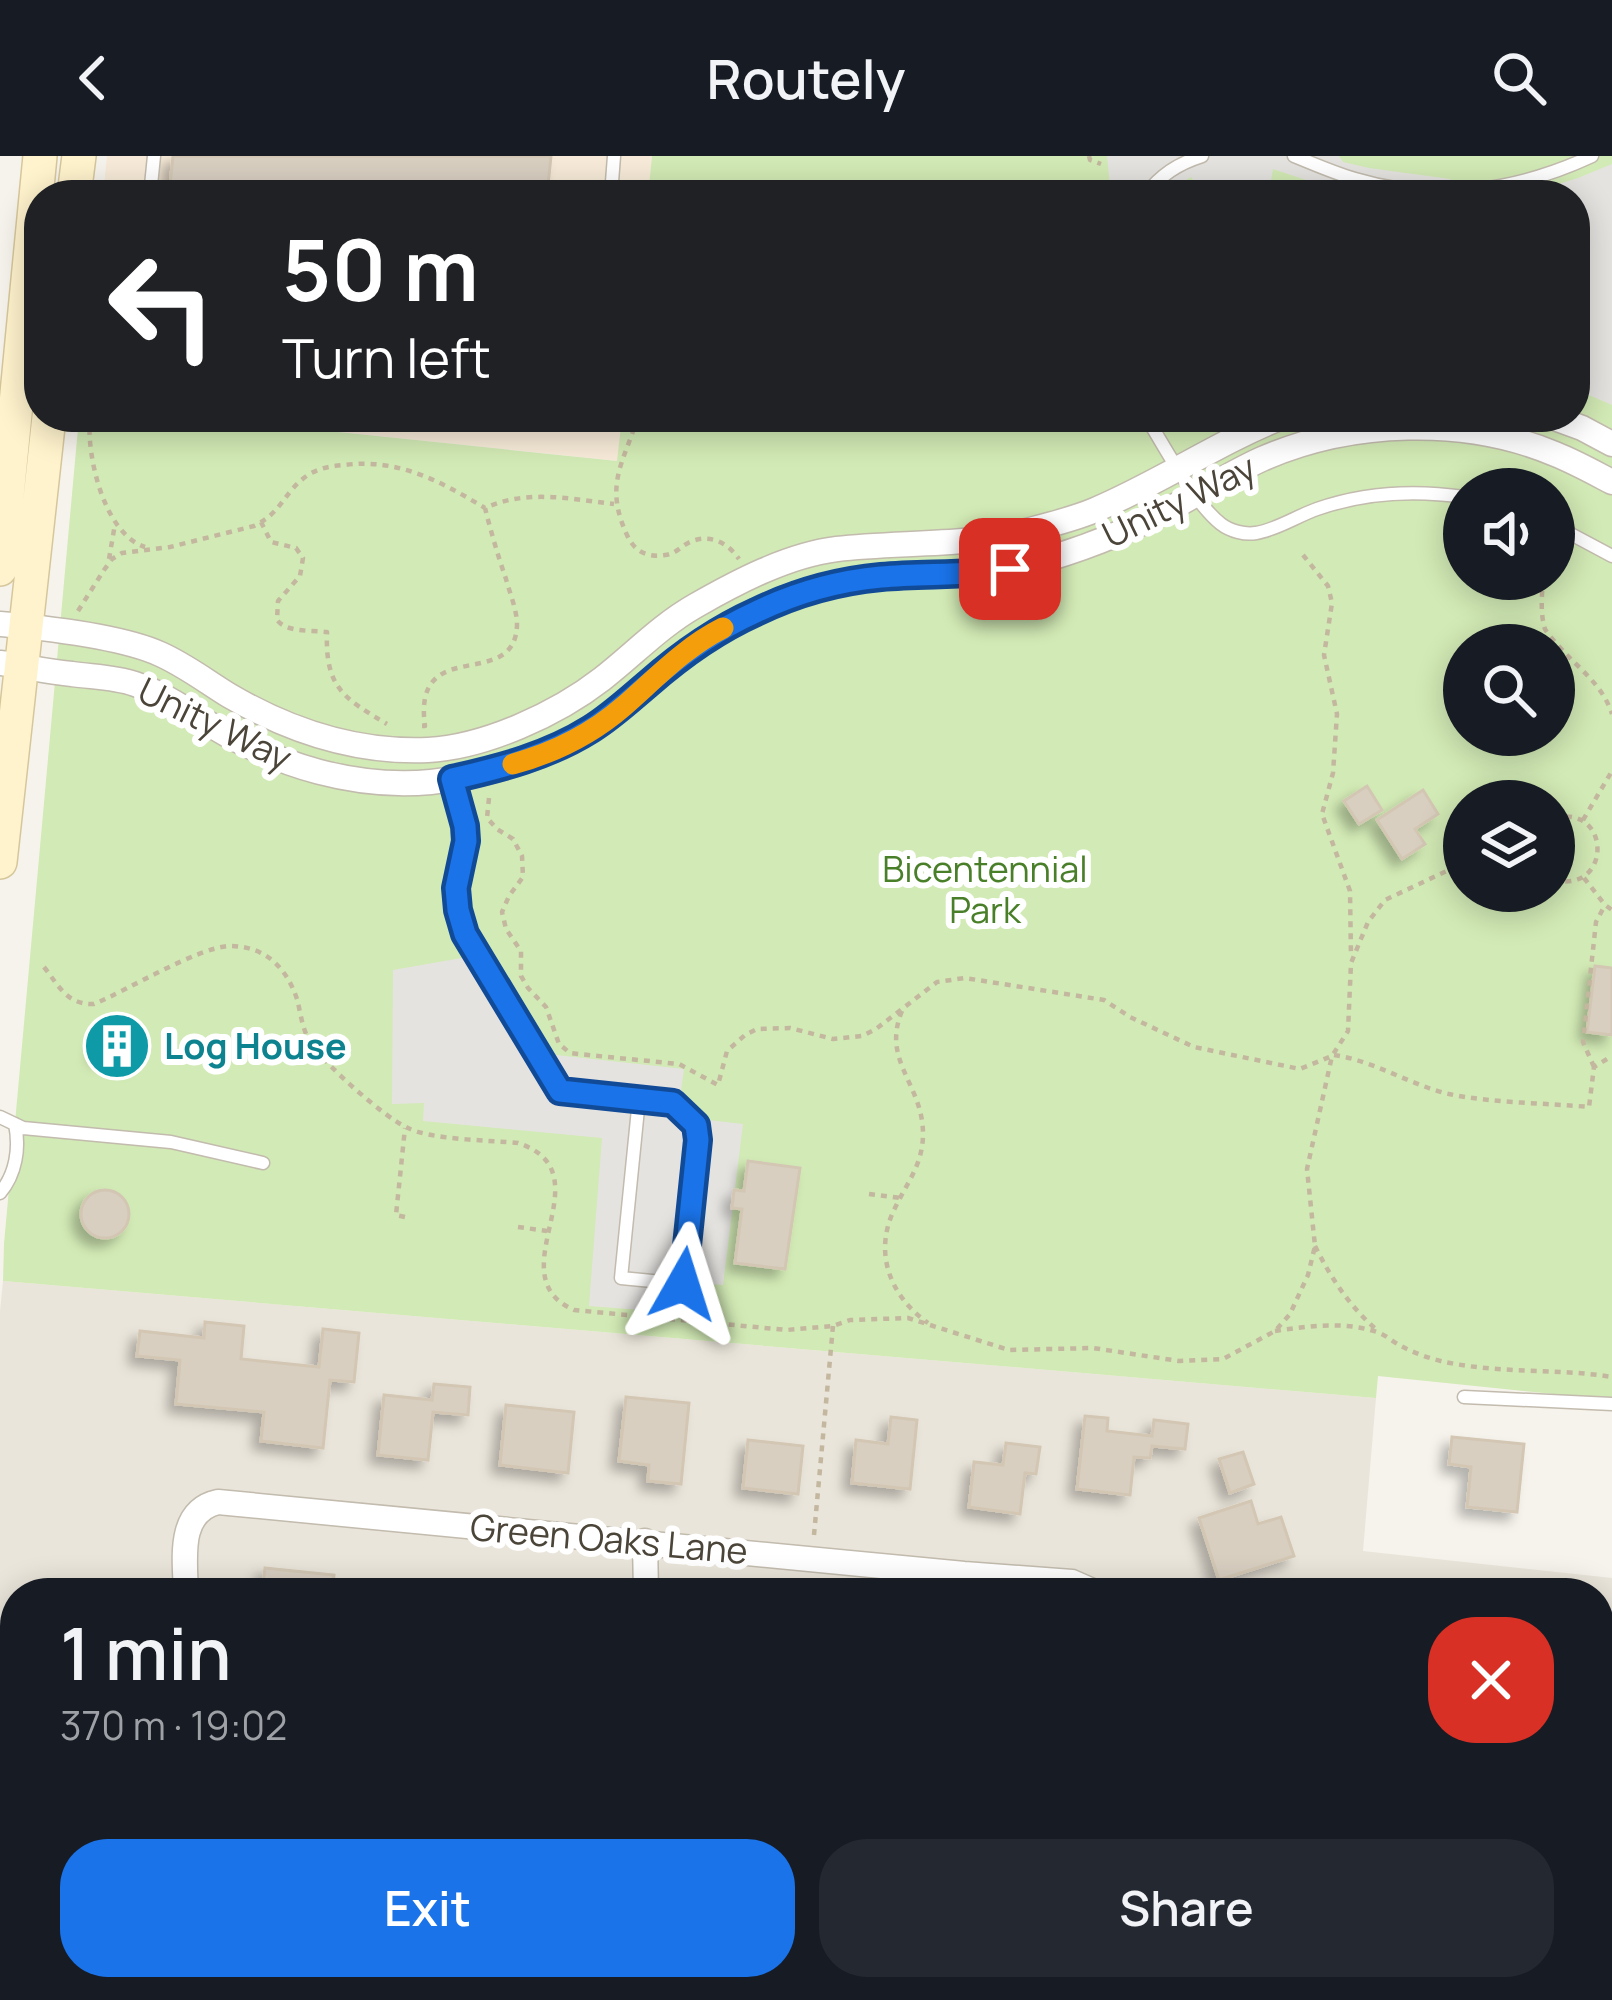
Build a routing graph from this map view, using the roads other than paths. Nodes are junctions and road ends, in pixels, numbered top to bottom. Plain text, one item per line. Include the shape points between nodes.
1 (1202, 156) edge
2 (1294, 156) edge
3 (1592, 156) edge
4 (1157, 180) edge
5 (1357, 180) edge
6 (1531, 180) edge
7 (24, 354) edge
8 (46, 432) edge
9 (1156, 432) edge
10 (1246, 432) edge
11 (1379, 432) edge
12 (1472, 432) edge
13 (1178, 467) junction
14 (1612, 482) edge
15 (1196, 494) junction
16 (1443, 496) edge
17 (1575, 536) edge
18 (1612, 556) edge
19 (0, 569) edge
20 (12, 625) edge
21 (10, 665) edge
22 (450, 747) junction
23 (452, 780) junction
24 (0, 862) edge
25 (639, 1099) junction
26 (0, 1118) edge
27 (15, 1124) junction
28 (263, 1163) dead end
29 (0, 1193) edge
30 (1463, 1397) dead end
31 (1612, 1404) edge
32 (645, 1541) junction
33 (185, 1578) edge
34 (646, 1578) edge
35 (1029, 1578) edge

1 - 4 lane
2 - 5 lane
3 - 6 lane
7 - 19 main road
8 - 20 main road
9 - 13 lane
10 - 13 street, Unity Way
11 - 15 street, Unity Way via 1264,458
12 - 14 street, Unity Way via 1554,453
13 - 15 lane
13 - 22 street, Unity Way via 1092,512 1021,532 832,550 755,573 690,609 557,709
15 - 16 lane via 1221,525 1240,533 1364,497
15 - 23 street, Unity Way via 1102,541 1010,569 874,578 797,595 712,633 562,746
17 - 18 lane
20 - 21 main road
20 - 22 street, Unity Way via 159,653 264,715 324,738
21 - 23 street, Unity Way via 130,682 245,744 320,772 392,783
21 - 24 main road
22 - 23 street
23 - 25 lane via 466,841 458,910 481,962 560,1091
25 - 25 lane via 673,1103 696,1125 683,1284 621,1278
26 - 27 lane
27 - 28 lane via 171,1142
27 - 29 lane via 19,1143
30 - 31 lane
32 - 33 street, Green Oaks Lane via 218,1502 196,1512 184,1542
32 - 34 street
32 - 35 street, Green Oaks Lane

